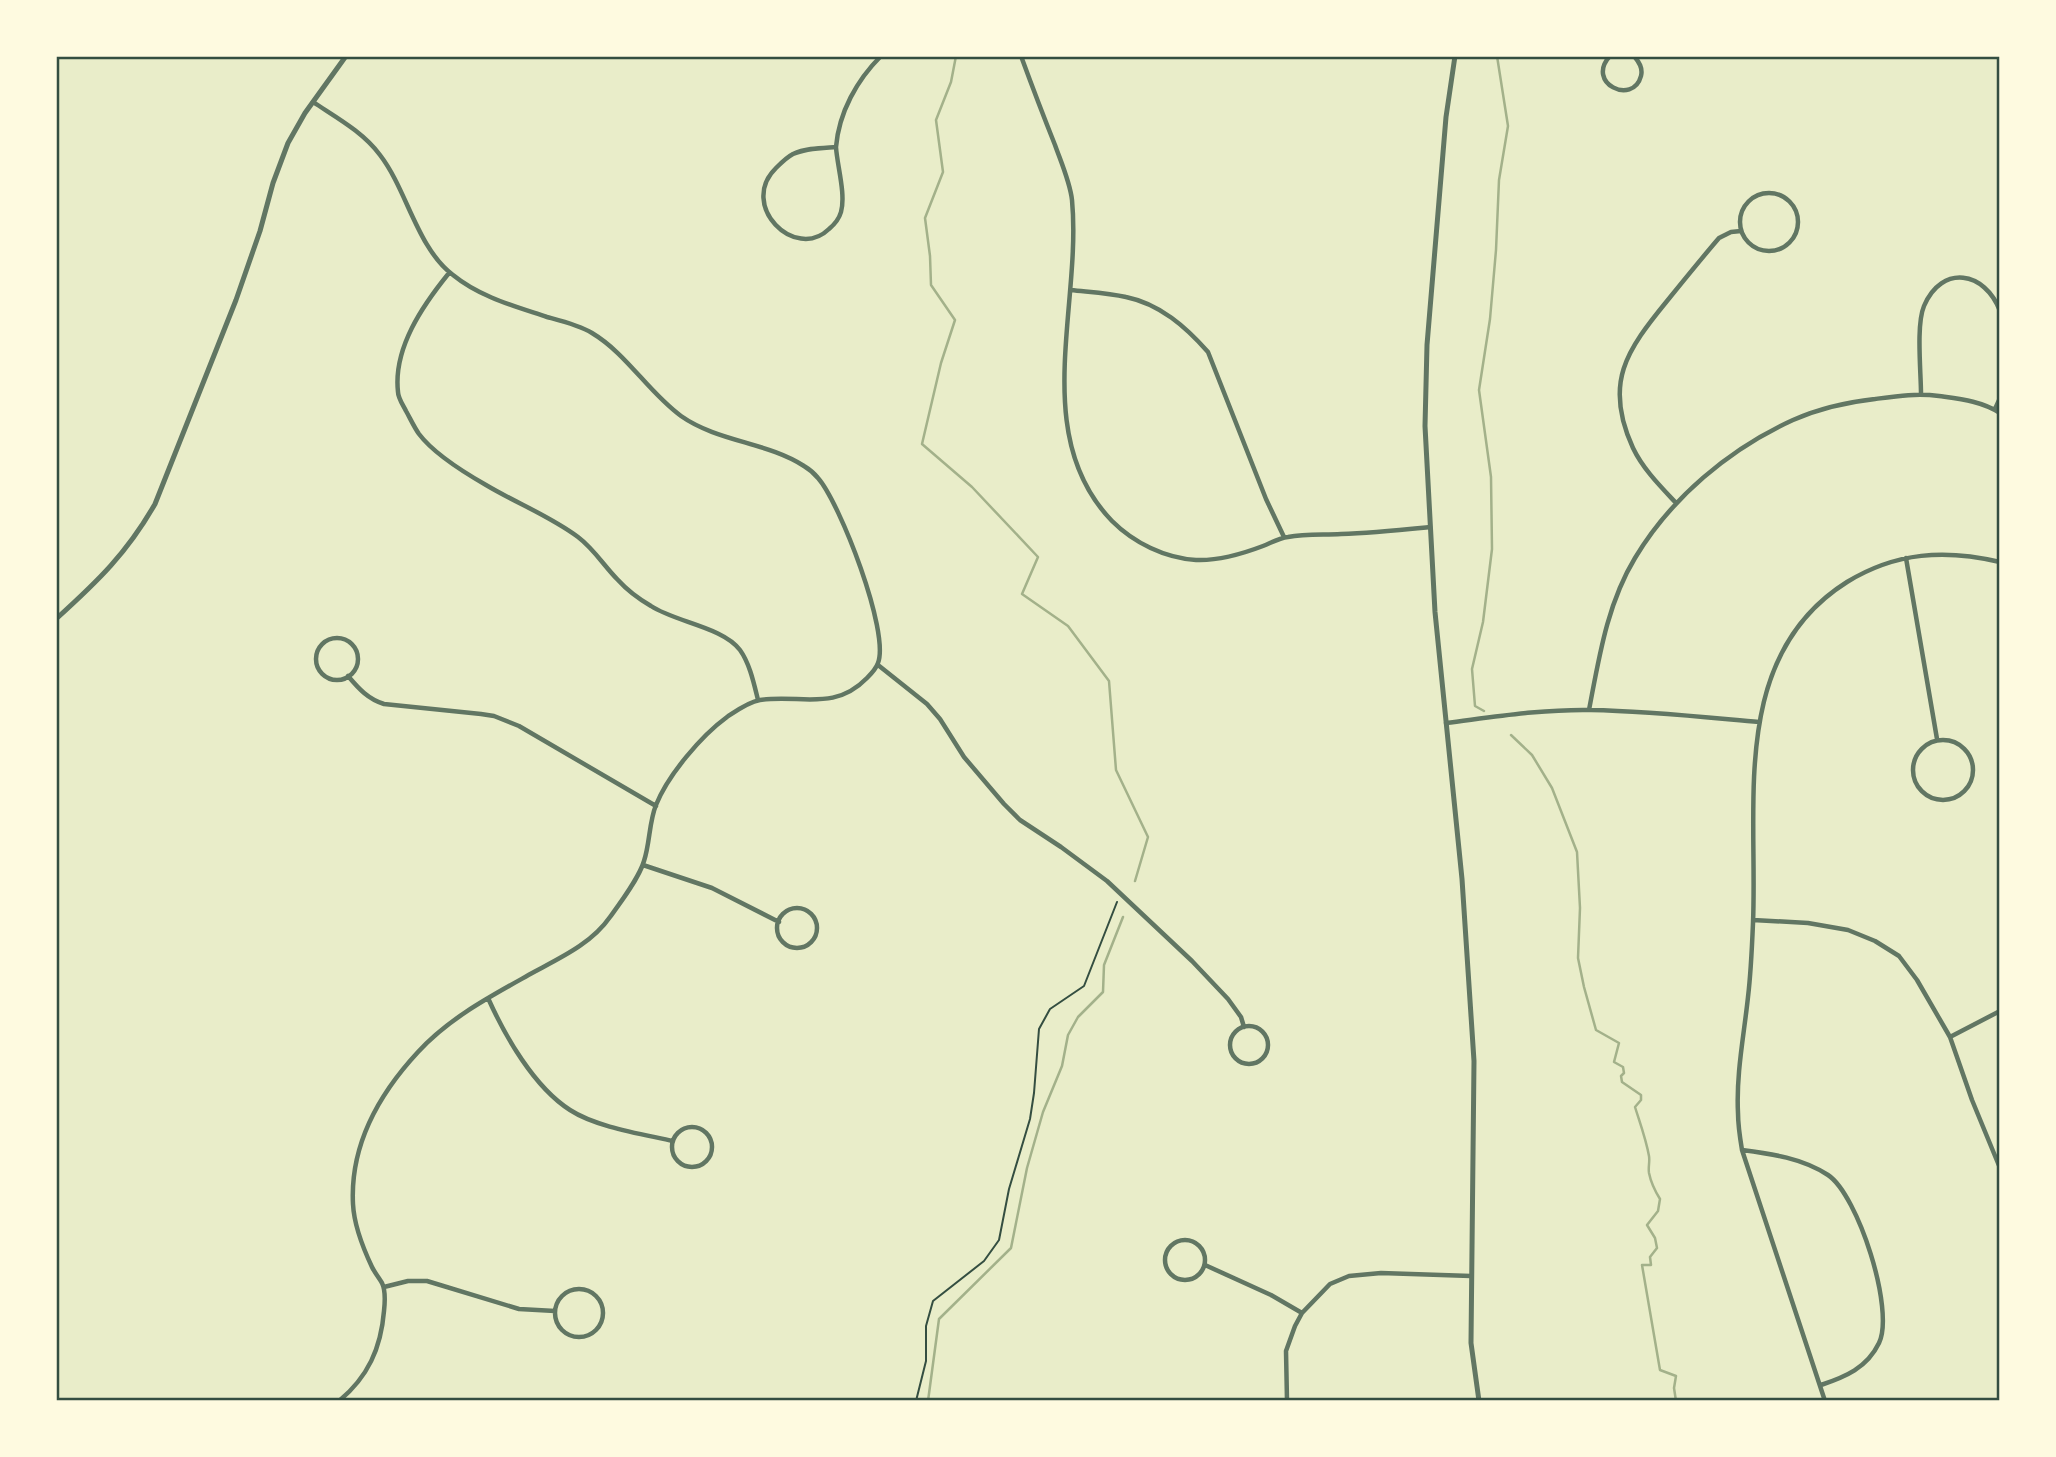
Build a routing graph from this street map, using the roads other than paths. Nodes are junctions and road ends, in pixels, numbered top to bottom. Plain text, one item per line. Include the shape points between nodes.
1 (346, 56) edge
2 (881, 56) edge
3 (1021, 56) edge
4 (1455, 56) edge
5 (1610, 56) edge
6 (1634, 56) edge
7 (313, 102) junction
8 (836, 147) junction
9 (1741, 232) junction
10 (449, 273) junction
11 (1071, 290) junction
12 (2000, 312) edge
13 (1921, 394) junction
14 (2000, 398) edge
15 (1998, 411) edge
16 (1676, 503) junction
17 (1430, 527) junction
18 (1285, 537) junction
19 (1906, 558) junction
20 (2000, 562) edge
21 (56, 619) edge
22 (878, 665) junction
23 (348, 677) junction
24 (758, 700) junction
25 (1589, 710) junction
26 (1759, 722) junction
27 (1446, 723) junction
28 (1937, 740) junction
29 (656, 806) junction
30 (643, 865) junction
31 (1753, 920) junction
32 (779, 922) junction
33 (488, 998) junction
34 (2000, 1011) edge
35 (1244, 1027) junction
36 (1950, 1037) junction
37 (673, 1141) junction
38 (1742, 1150) junction
39 (2000, 1168) edge
40 (1205, 1265) junction
41 (1471, 1276) junction
42 (384, 1287) junction
43 (555, 1311) junction
44 (1302, 1313) junction
45 (1821, 1385) junction
46 (339, 1401) edge
47 (1287, 1401) edge
48 (1479, 1401) edge
49 (1825, 1401) edge

1 - 7 street
2 - 8 street via 859,81 846,106
3 - 11 street via 1072,198
4 - 17 street via 1427,345
5 - 6 street via 1603,68 1604,79 1621,91 1640,79 1641,68
7 - 10 street via 359,133 379,153 431,251
7 - 21 street via 276,173 236,300 155,504 112,565
8 - 8 street via 842,202 837,222 813,240 783,231 765,209 764,191 773,172 792,154
9 - 9 street via 1742,210 1758,194 1780,195 1798,215 1797,233 1780,249 1757,249
9 - 16 street via 1719,238 1639,335 1625,362 1620,383 1623,421 1633,449
10 - 22 street via 481,294 589,331 620,354 682,417 705,430 783,456 820,479 870,591 880,631
10 - 24 street via 418,316 399,365 397,393 419,435 485,485 578,537 619,582 662,614 729,639 750,672
11 - 18 street via 1128,297 1191,332 1208,352
11 - 18 street via 1066,418 1077,467 1100,508 1138,542 1179,558 1213,560
12 - 13 street via 1987,290 1967,277 1956,277 1938,288 1921,320
13 - 15 street via 1969,400
13 - 16 street via 1854,401 1795,419 1748,445
14 - 15 street
16 - 25 street via 1623,580 1602,641
17 - 18 street
17 - 27 street
19 - 20 street via 1945,554
19 - 26 street via 1862,573 1826,595 1804,618 1772,670
19 - 28 street
22 - 24 street via 841,697
22 - 35 street via 927,704 964,757 1020,820 1107,881 1139,910 1201,970 1233,1006
23 - 23 street via 336,680 320,671 316,660 323,643 339,638 354,646 357,663
23 - 29 street via 376,702 494,716 519,726
24 - 29 street via 704,736
25 - 26 street
25 - 27 street
26 - 31 street
27 - 41 street via 1474,1061
28 - 28 street via 1960,744 1973,764 1969,786 1950,799 1927,795 1913,776 1918,753
29 - 30 street
30 - 32 street via 712,888
30 - 33 street via 607,922 583,944
31 - 36 street via 1835,927 1875,941 1899,956 1917,979
31 - 38 street via 1741,1043 1738,1112
32 - 32 street via 791,910 802,909 815,920 816,936 804,947 787,946 778,932
33 - 37 street via 527,1067 570,1111 619,1129
33 - 42 street via 419,1050 380,1101 359,1149 353,1209 358,1233
34 - 36 street
35 - 35 street via 1261,1031 1267,1041 1264,1058 1254,1064 1237,1060 1231,1050 1231,1038
36 - 39 street
37 - 37 street via 690,1127 701,1130 712,1149 699,1166 683,1165 675,1157
38 - 45 street
38 - 45 street via 1802,1161 1830,1176 1843,1190 1866,1237 1884,1322 1880,1341 1859,1369
40 - 40 street via 1202,1249 1193,1241 1171,1245 1166,1255 1168,1272 1178,1279 1194,1278
40 - 44 street
41 - 44 street via 1349,1276 1330,1284
41 - 48 street via 1471,1343
42 - 43 street via 427,1281 509,1306
42 - 46 street via 376,1353 361,1379
43 - 43 street via 563,1331 579,1337 598,1328 604,1312 596,1296 580,1289 563,1295
44 - 47 street via 1286,1351
45 - 49 street

